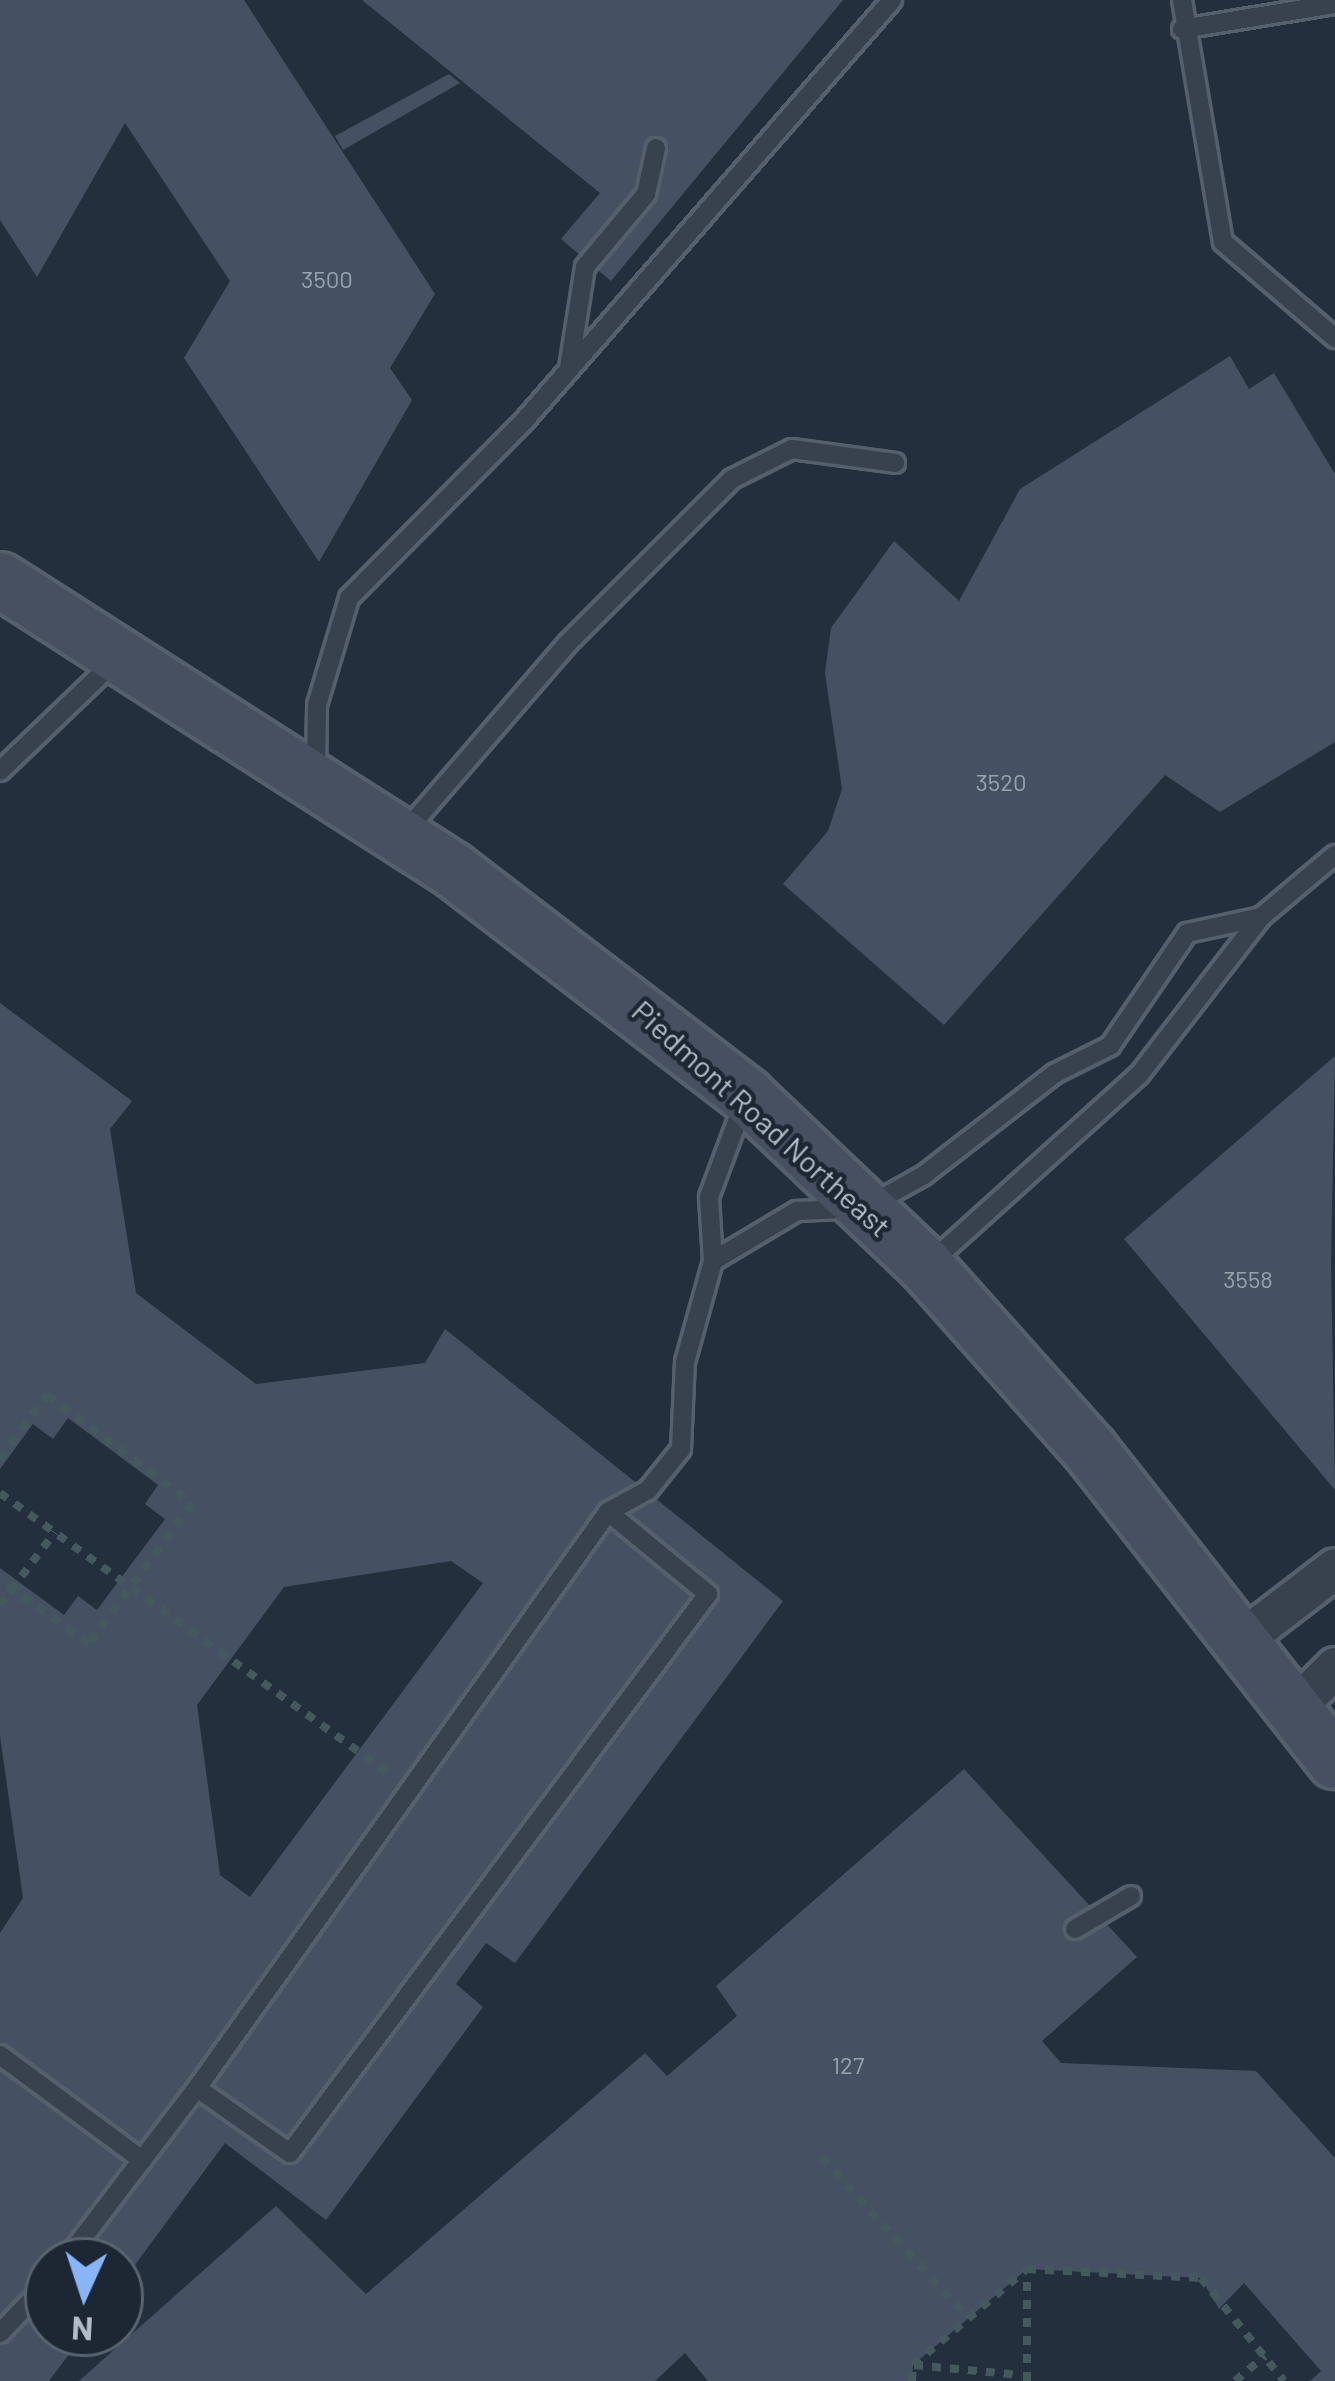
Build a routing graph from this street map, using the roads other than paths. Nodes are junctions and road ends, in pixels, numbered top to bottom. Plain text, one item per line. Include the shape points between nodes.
1 (892, 0) edge
2 (1182, 0) edge
3 (1335, 4) edge
4 (1181, 29) junction
5 (656, 148) dead end
6 (1335, 338) edge
7 (569, 368) junction
8 (895, 463) dead end
9 (0, 551) edge
10 (0, 580) edge
11 (46, 610) junction
12 (120, 656) junction
13 (0, 771) edge
14 (316, 782) junction
15 (401, 837) junction
16 (1335, 855) edge
17 (1261, 917) junction
18 (747, 1096) junction
19 (866, 1208) junction
20 (712, 1261) junction
21 (926, 1266) junction
22 (608, 1512) junction
23 (1335, 1568) edge
24 (1241, 1640) junction
25 (1335, 1666) edge
26 (1294, 1708) junction
27 (1335, 1761) edge
28 (1131, 1896) dead end
29 (1076, 1928) dead end
30 (0, 2055) edge
31 (197, 2088) junction
32 (142, 2160) junction
33 (83, 2237) edge
34 (24, 2308) edge
35 (0, 2333) edge

1 - 7 lane
2 - 4 lane
3 - 4 lane
4 - 6 lane via 1223,242
5 - 7 lane via 646,194 584,267
7 - 14 lane via 350,598 317,705
8 - 15 lane via 792,449 732,479 568,644
9 - 11 lane
10 - 11 main road, Piedmont Road Northeast
11 - 12 main road, Piedmont Road Northeast
12 - 13 lane
12 - 14 main road, Piedmont Road Northeast
14 - 15 main road, Piedmont Road Northeast
15 - 18 main road, Piedmont Road Northeast
16 - 17 lane
17 - 19 lane via 1187,933 1110,1046
17 - 21 lane via 1139,1075
18 - 19 main road, Piedmont Road Northeast
18 - 20 lane via 709,1196
19 - 20 lane via 796,1211
19 - 21 main road, Piedmont Road Northeast
20 - 22 lane via 685,1362 681,1449 648,1490
21 - 24 main road, Piedmont Road Northeast
22 - 31 lane
22 - 31 lane via 708,1594 290,2153
23 - 24 street
24 - 26 main road, Piedmont Road Northeast
25 - 26 street
26 - 27 main road, Piedmont Road Northeast
28 - 29 lane
30 - 32 lane
31 - 32 lane
32 - 33 lane
34 - 35 lane

